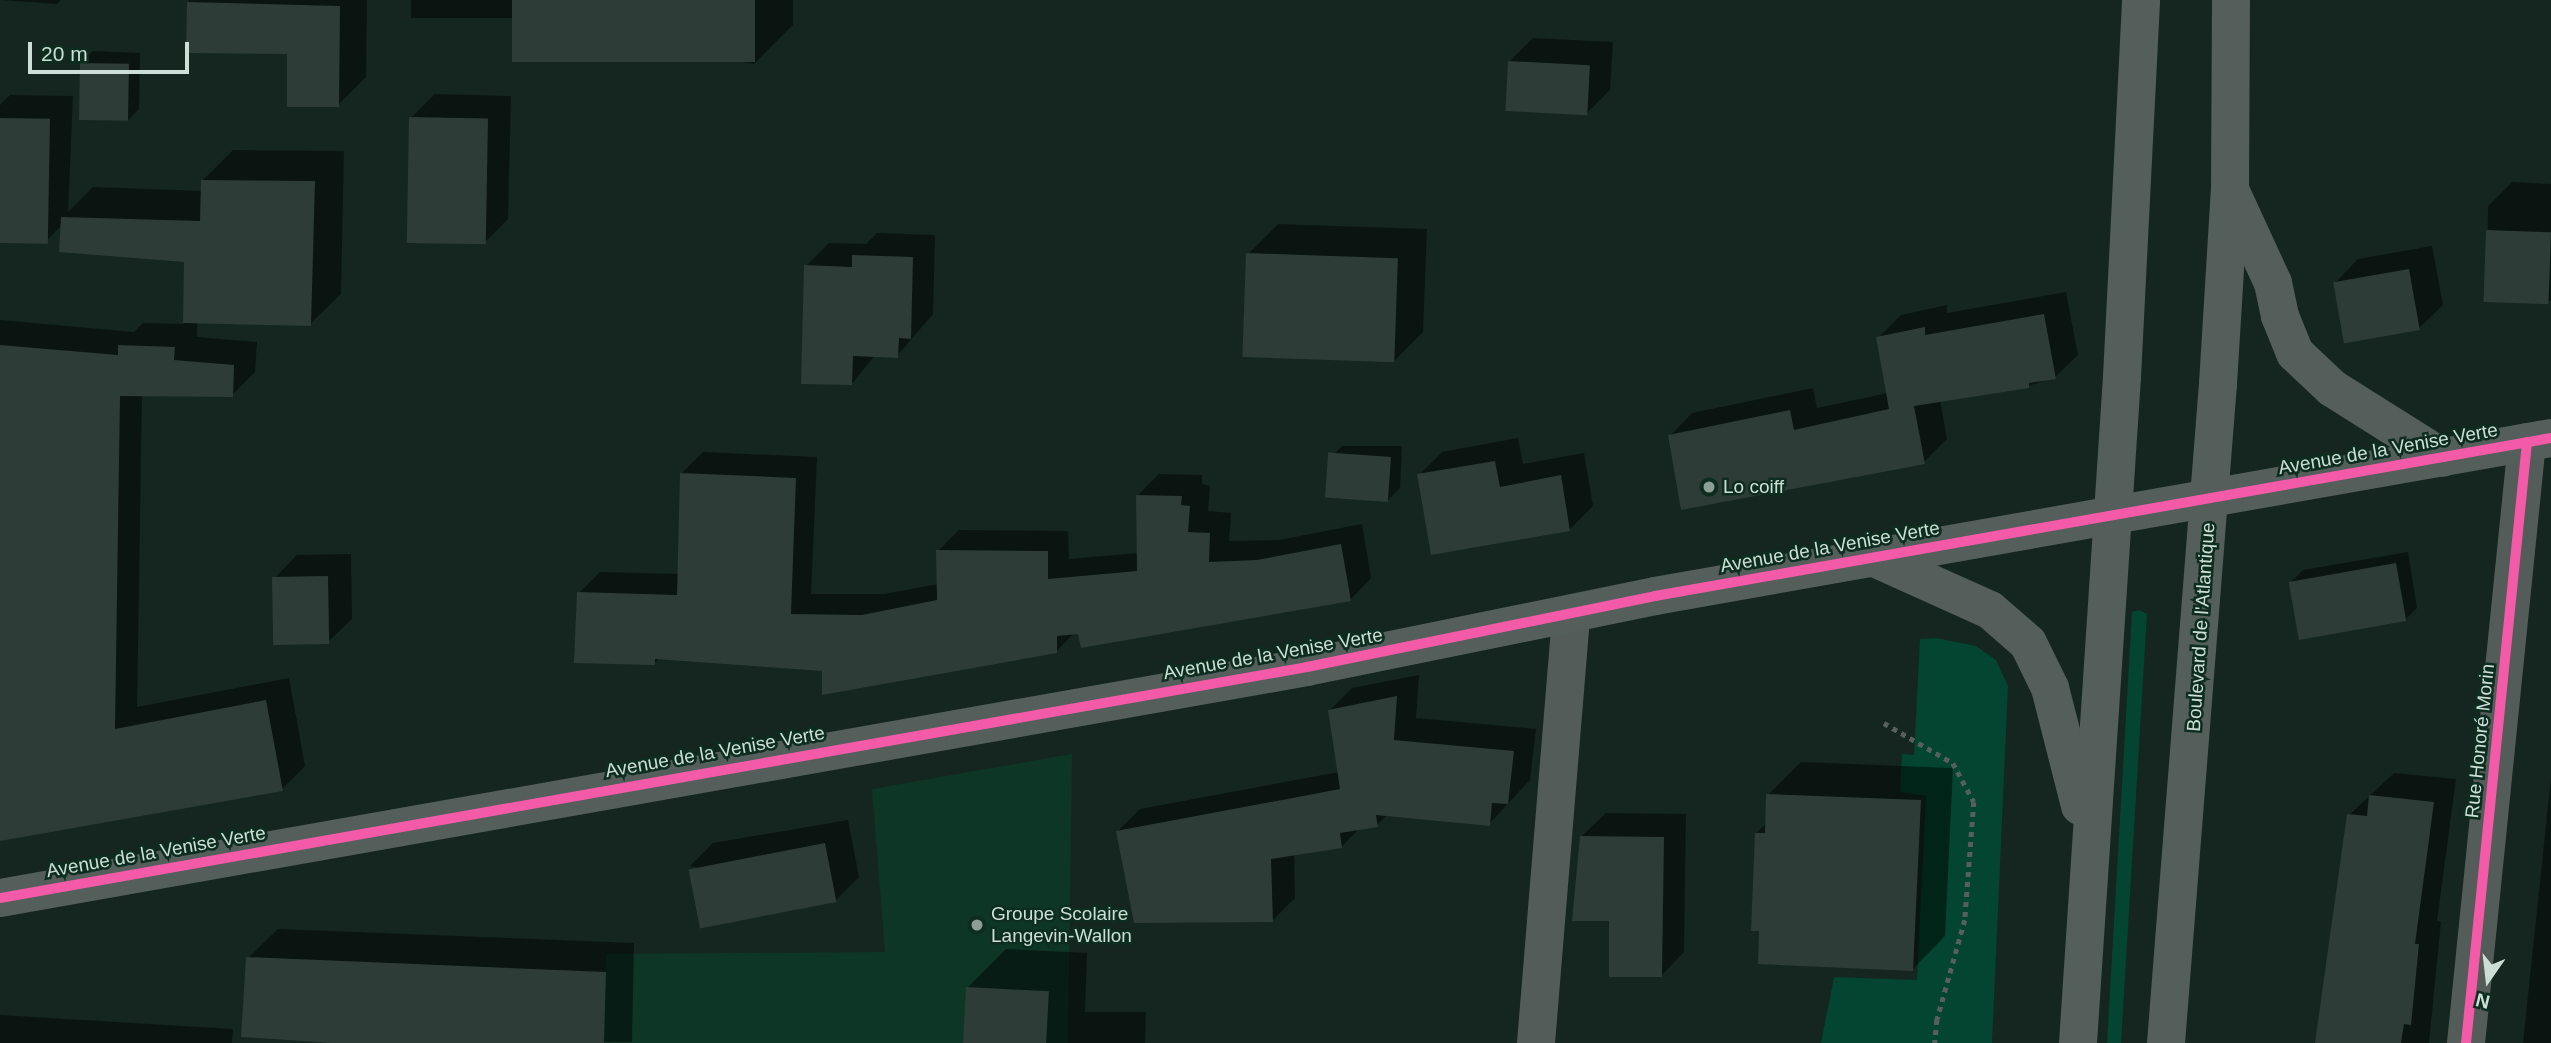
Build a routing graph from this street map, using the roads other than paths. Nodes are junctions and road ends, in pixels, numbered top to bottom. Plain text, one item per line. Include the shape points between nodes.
1 (2141, 0) edge
2 (2231, 0) edge
3 (2230, 189) junction
4 (2539, 440) edge
5 (2442, 458) junction
6 (2210, 498) junction
7 (2110, 515) junction
8 (1872, 557) junction
9 (1571, 614) junction
10 (2088, 837) junction
11 (0, 898) edge
12 (1536, 1043) edge
13 (2078, 1043) edge
14 (2166, 1043) edge
15 (2466, 1043) edge

1 - 7 main road
2 - 3 main road, Boulevard de l'Atlantique
3 - 5 main road via 2273,283 2295,353 2332,388
3 - 6 main road, Boulevard de l'Atlantique
4 - 5 main road, Avenue de la Venise Verte
4 - 15 street, Rue Honoré Morin
5 - 6 main road, Avenue de la Venise Verte
6 - 7 main road, Avenue de la Venise Verte
6 - 14 main road, Boulevard de l'Atlantique
7 - 8 main road, Avenue de la Venise Verte
7 - 10 main road
8 - 9 main road, Avenue de la Venise Verte
8 - 10 main road via 1990,610 2028,643 2050,688
9 - 11 main road, Avenue de la Venise Verte via 1307,667
9 - 12 street
10 - 13 main road

